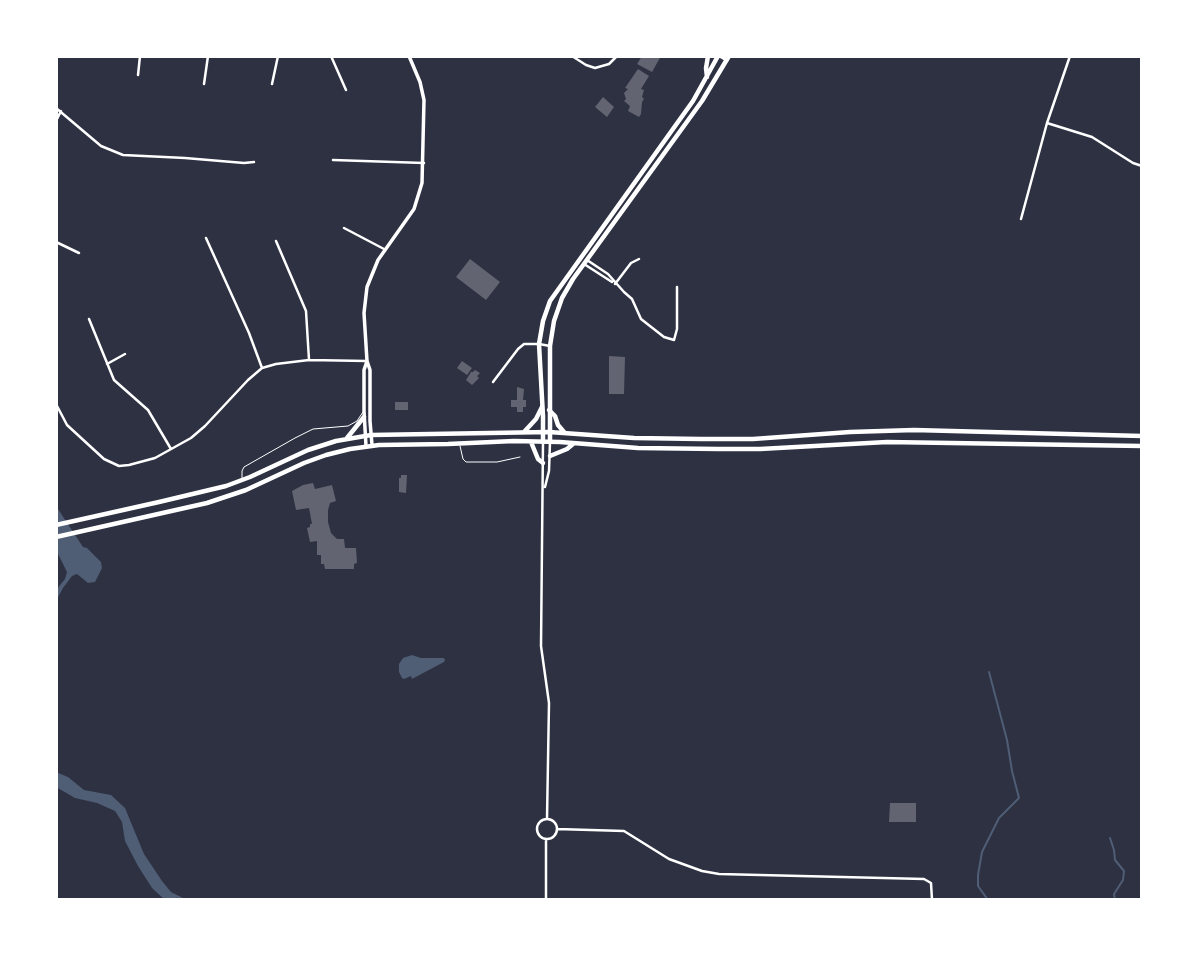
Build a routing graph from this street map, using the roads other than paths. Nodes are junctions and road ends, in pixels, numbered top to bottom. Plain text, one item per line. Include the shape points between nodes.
1 (140, 56) edge
2 (208, 56) edge
3 (278, 56) edge
4 (331, 56) edge
5 (409, 56) edge
6 (572, 56) edge
7 (617, 56) edge
8 (708, 56) edge
9 (719, 56) edge
10 (1070, 56) edge
11 (728, 58) edge
12 (138, 75) dead end
13 (707, 77) junction
14 (204, 83) dead end
15 (272, 84) dead end
16 (346, 90) dead end
17 (56, 107) edge
18 (61, 111) junction
19 (56, 121) edge
20 (1047, 123) junction
21 (333, 160) dead end
22 (254, 162) dead end
23 (424, 163) junction
24 (1142, 166) edge
25 (1021, 219) dead end
26 (344, 228) dead end
27 (206, 238) dead end
28 (275, 241) dead end
29 (56, 242) edge
30 (384, 249) junction
31 (79, 253) dead end
32 (639, 259) dead end
33 (586, 262) junction
34 (615, 284) junction
35 (677, 287) dead end
36 (89, 319) dead end
37 (539, 344) junction
38 (550, 346) junction
39 (125, 354) dead end
40 (309, 360) junction
41 (367, 361) junction
42 (107, 364) junction
43 (262, 368) junction
44 (493, 382) dead end
45 (56, 404) edge
46 (542, 407) junction
47 (549, 411) junction
48 (364, 414) junction
49 (523, 432) junction
50 (546, 432) junction
51 (564, 433) junction
52 (368, 436) junction
53 (1142, 436) edge
54 (346, 439) junction
55 (530, 442) junction
56 (543, 442) junction
57 (550, 442) junction
58 (574, 443) junction
59 (460, 444) junction
60 (369, 446) junction
61 (1142, 446) edge
62 (171, 449) junction
63 (550, 456) junction
64 (520, 457) dead end
65 (542, 463) junction
66 (244, 485) junction
67 (543, 490) junction
68 (56, 525) edge
69 (56, 537) edge
70 (547, 819) junction
71 (557, 830) junction
72 (547, 839) junction
73 (546, 900) edge
74 (932, 900) edge

1 - 12 street
2 - 14 street
3 - 15 street
4 - 16 street
5 - 23 street via 422,91
6 - 7 street via 595,68
8 - 13 main road
9 - 11 street
9 - 13 main road
10 - 20 street
11 - 33 main road
13 - 37 main road via 553,296
17 - 18 street
18 - 19 street
18 - 22 street via 101,146 123,155
20 - 24 street via 1093,137
20 - 25 street
21 - 23 street
23 - 30 street via 414,209
26 - 30 street
27 - 43 street
28 - 40 street via 306,311
29 - 31 street
30 - 41 street via 365,301
32 - 34 street
33 - 34 street via 608,274
33 - 38 main road via 560,303
34 - 35 street via 632,299 641,319 674,340
36 - 42 street
37 - 38 street
37 - 44 street via 524,344
37 - 46 main road
38 - 47 main road
39 - 42 street
40 - 41 street
40 - 43 street
41 - 48 street
41 - 52 street
42 - 62 street via 114,380 148,410
43 - 62 street via 205,426
45 - 62 street via 67,425 111,464 142,463
46 - 49 main road
46 - 50 main road
47 - 50 main road
47 - 51 main road
48 - 52 street
48 - 54 main road
48 - 66 lane via 340,428 313,429 244,467
49 - 50 main road
49 - 52 main road
50 - 51 main road
50 - 56 main road
50 - 57 main road
51 - 53 main road via 701,439 914,430
52 - 54 main road
52 - 60 street
54 - 66 main road via 308,450
55 - 56 main road
55 - 59 main road
55 - 65 main road
56 - 57 main road
56 - 65 street
57 - 58 main road
57 - 63 street
58 - 61 main road via 718,449 887,442
58 - 63 main road
59 - 60 main road
59 - 64 lane via 466,462
60 - 66 main road via 315,458
63 - 67 street
65 - 67 street
66 - 68 main road
66 - 69 main road via 196,506
67 - 70 street via 541,646 549,702
70 - 71 street
70 - 72 street via 537,830
71 - 72 street
71 - 74 street via 624,831 669,859 719,874 924,879 931,883
72 - 73 street

